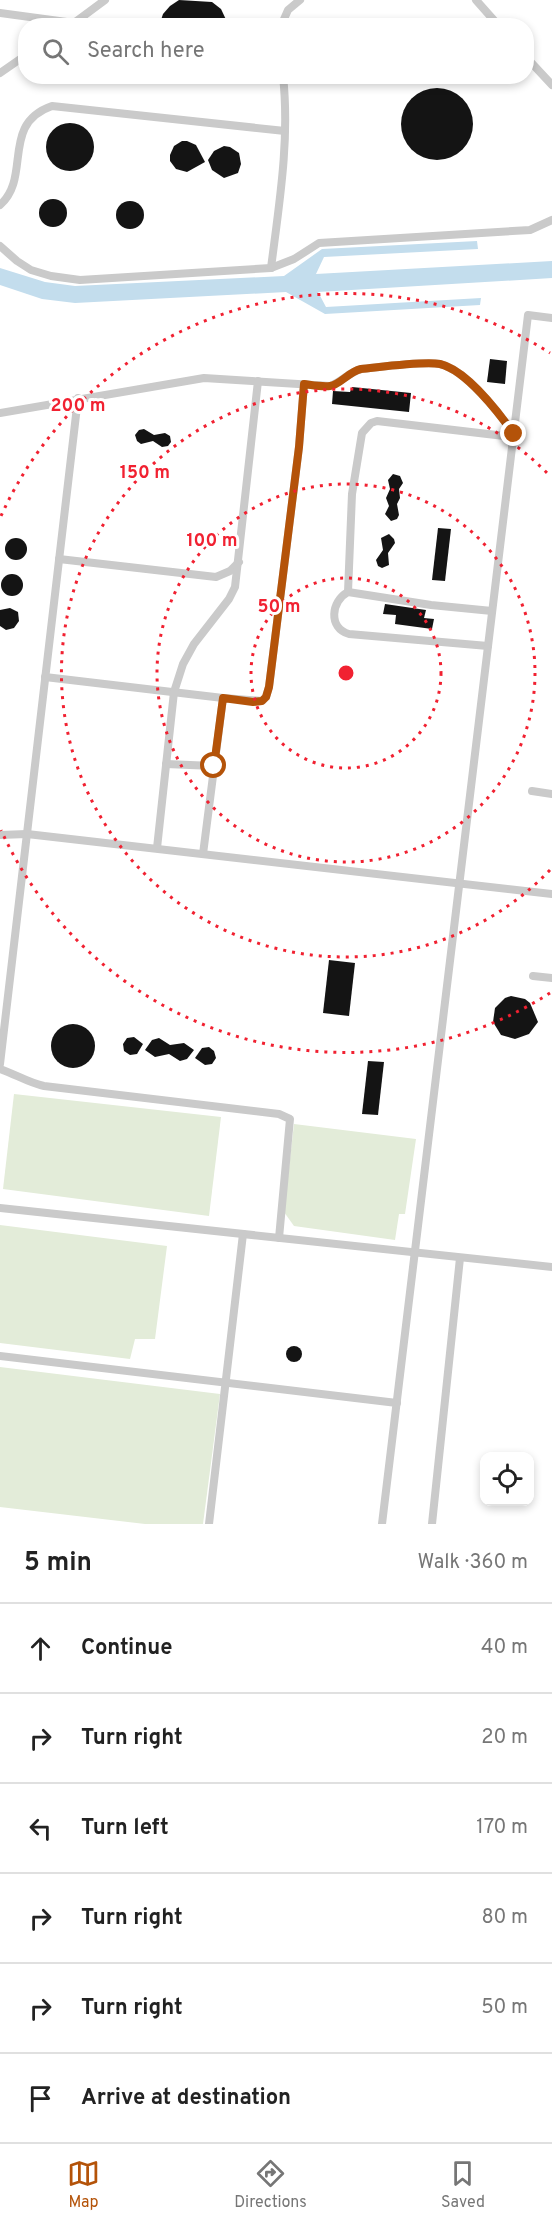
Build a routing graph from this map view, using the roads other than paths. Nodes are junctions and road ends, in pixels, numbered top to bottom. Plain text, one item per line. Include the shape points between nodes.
1 (105, 0) edge
2 (300, 0) edge
3 (476, 0) edge
4 (0, 13) edge
5 (33, 18) edge
6 (80, 18) edge
7 (284, 18) edge
8 (492, 18) edge
9 (18, 61) edge
10 (534, 66) edge
11 (0, 73) edge
12 (284, 84) edge
13 (552, 85) edge
14 (285, 131) junction
15 (0, 205) edge
16 (552, 220) edge
17 (0, 246) edge
18 (271, 268) junction
19 (552, 318) edge
20 (258, 381) junction
21 (304, 384) junction
22 (78, 398) junction
23 (0, 413) edge
24 (513, 435) junction
25 (59, 559) junction
26 (239, 562) junction
27 (348, 592) junction
28 (492, 611) junction
29 (488, 646) junction
30 (45, 677) junction
31 (174, 692) junction
32 (223, 698) junction
33 (166, 764) junction
34 (214, 766) junction
35 (532, 792) dead end
36 (552, 794) edge
37 (27, 834) junction
38 (0, 835) edge
39 (157, 848) junction
40 (203, 854) junction
41 (459, 883) junction
42 (552, 894) edge
43 (533, 976) dead end
44 (552, 978) edge
45 (0, 1064) edge
46 (0, 1069) edge
47 (0, 1208) edge
48 (243, 1234) junction
49 (279, 1238) junction
50 (415, 1253) junction
51 (460, 1258) junction
52 (552, 1268) edge
53 (0, 1356) edge
54 (226, 1383) junction
55 (397, 1403) junction
56 (209, 1524) edge
57 (382, 1524) edge
58 (432, 1524) edge

1 - 6 lane
2 - 7 lane
3 - 8 lane
4 - 5 lane
9 - 11 lane
10 - 13 lane
12 - 14 lane
14 - 15 lane via 52,106 32,115 25,125 12,187
14 - 18 lane
16 - 18 lane via 530,230 320,243
17 - 18 lane via 31,270 80,280
19 - 24 lane via 528,315
20 - 21 lane
20 - 22 lane via 204,378
20 - 26 lane
21 - 24 lane via 330,386 351,371 361,369 441,364 490,402
21 - 32 lane via 269,687 262,701
22 - 23 lane
22 - 25 lane
24 - 27 lane via 377,421 366,427 352,495
24 - 28 lane
25 - 26 lane via 216,577
25 - 30 lane
26 - 31 lane via 229,599 194,644
27 - 28 lane
27 - 29 lane via 340,596 336,606 336,627 340,632
28 - 29 lane
29 - 41 lane
30 - 31 lane
30 - 37 lane
31 - 32 lane
31 - 33 lane
32 - 34 lane
33 - 34 lane
33 - 39 lane
34 - 40 lane
35 - 36 lane
37 - 38 lane
37 - 39 lane
37 - 45 lane
39 - 40 lane
40 - 41 lane
41 - 42 lane
41 - 50 lane
43 - 44 lane
46 - 49 lane via 44,1086 279,1114 290,1119
47 - 48 lane
48 - 49 lane
48 - 54 lane
49 - 50 lane
50 - 51 lane
50 - 55 lane
51 - 52 lane
51 - 58 lane
53 - 54 lane
54 - 55 lane
54 - 56 lane
55 - 57 lane

